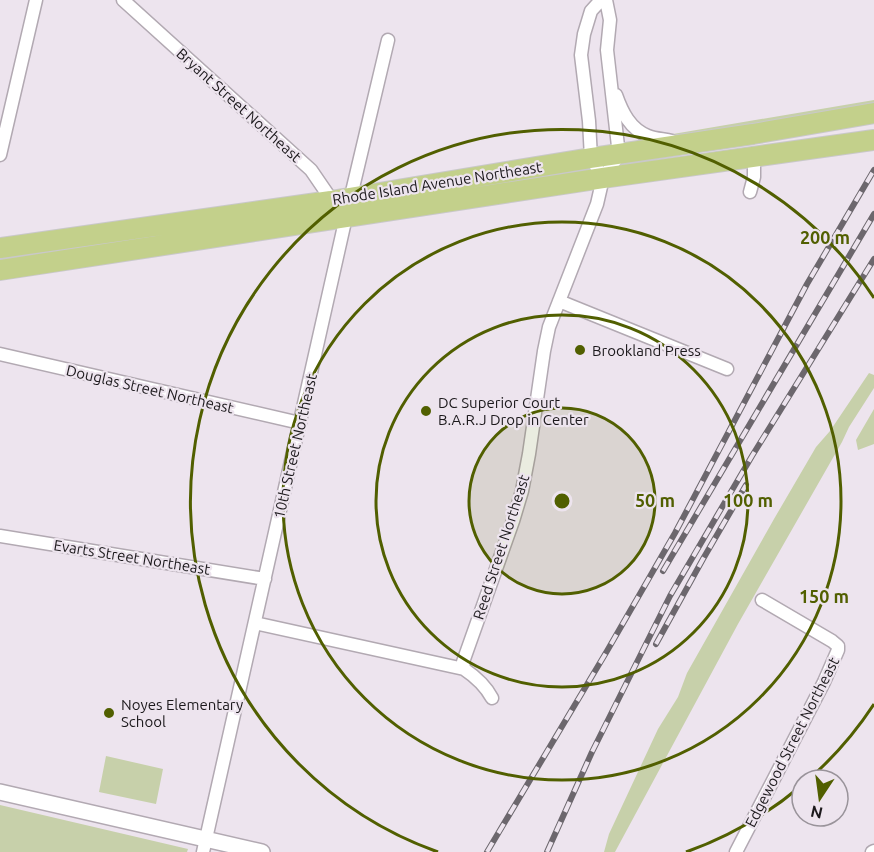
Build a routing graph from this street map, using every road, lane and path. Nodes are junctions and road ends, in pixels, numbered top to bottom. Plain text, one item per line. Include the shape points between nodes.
1 (36, 0) edge
2 (123, 0) edge
3 (601, 0) edge
4 (606, 0) edge
5 (388, 40) dead end
6 (610, 78) junction
7 (874, 113) edge
8 (874, 140) edge
9 (694, 143) junction
10 (619, 154) junction
11 (0, 155) edge
12 (754, 157) junction
13 (591, 158) junction
14 (603, 178) junction
15 (750, 192) dead end
16 (351, 197) junction
17 (331, 201) junction
18 (346, 217) junction
19 (0, 249) edge
20 (0, 270) edge
21 (559, 301) junction
22 (0, 354) edge
23 (727, 369) dead end
24 (300, 423) junction
25 (0, 536) edge
26 (265, 579) junction
27 (762, 600) dead end
28 (255, 623) junction
29 (464, 669) junction
30 (492, 698) dead end
31 (0, 792) edge
32 (204, 845) edge
33 (262, 852) edge
34 (736, 852) edge

1 - 11 street
2 - 17 street, Bryant Street Northeast via 311,170
3 - 13 street via 591,12 581,55
4 - 6 street
5 - 16 street, 10th Street Northeast
6 - 9 street via 620,108 639,131
6 - 10 street
7 - 9 main road, Rhode Island Avenue Northeast
8 - 12 main road, Rhode Island Avenue Northeast
9 - 10 main road, Rhode Island Avenue Northeast
10 - 13 main road, Rhode Island Avenue Northeast
10 - 14 street, Reed Street Northeast
12 - 14 main road, Rhode Island Avenue Northeast
12 - 15 street
13 - 14 street
13 - 16 main road, Rhode Island Avenue Northeast
14 - 18 main road, Rhode Island Avenue Northeast
14 - 21 street, Reed Street Northeast via 597,204
16 - 17 main road, Rhode Island Avenue Northeast
16 - 18 street, 10th Street Northeast
17 - 18 street, Bryant Street Northeast
17 - 19 main road, Rhode Island Avenue Northeast
18 - 20 main road, Rhode Island Avenue Northeast
18 - 24 street, 10th Street Northeast
21 - 23 street
21 - 29 street, Reed Street Northeast via 545,345 522,491 463,662
22 - 24 street, Douglas Street Northeast
24 - 26 street, 10th Street Northeast
25 - 26 street, Evarts Street Northeast
26 - 28 street, 10th Street Northeast
27 - 34 street, Edgewood Street Northeast via 832,641 838,650
28 - 29 street
28 - 32 street, 10th Street Northeast
29 - 30 street via 485,686
31 - 32 street
32 - 33 street

